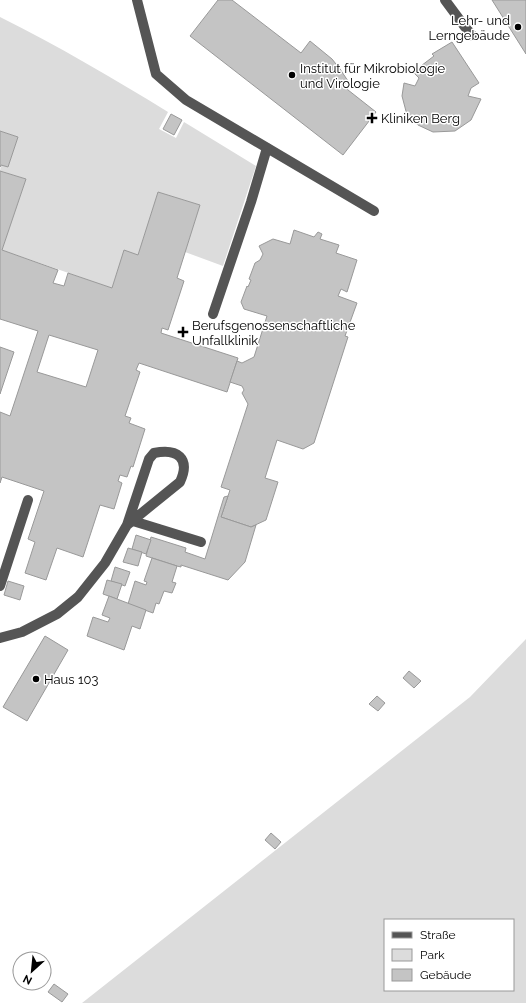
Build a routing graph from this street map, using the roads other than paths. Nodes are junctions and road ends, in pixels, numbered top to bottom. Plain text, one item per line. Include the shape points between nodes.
1 (137, 0) edge
2 (445, 0) edge
3 (473, 36) dead end
4 (267, 148) junction
5 (374, 211) dead end
6 (212, 314) dead end
7 (28, 500) dead end
8 (130, 523) junction
9 (201, 542) dead end
10 (0, 586) edge
11 (0, 638) edge

1 - 4 lane via 156,74 186,100
2 - 3 lane
4 - 5 lane
4 - 6 lane
7 - 10 lane
8 - 8 lane via 180,482 185,464 174,453 161,451 154,453 149,459
8 - 9 lane
8 - 11 lane via 105,563 78,597 57,614 22,632

